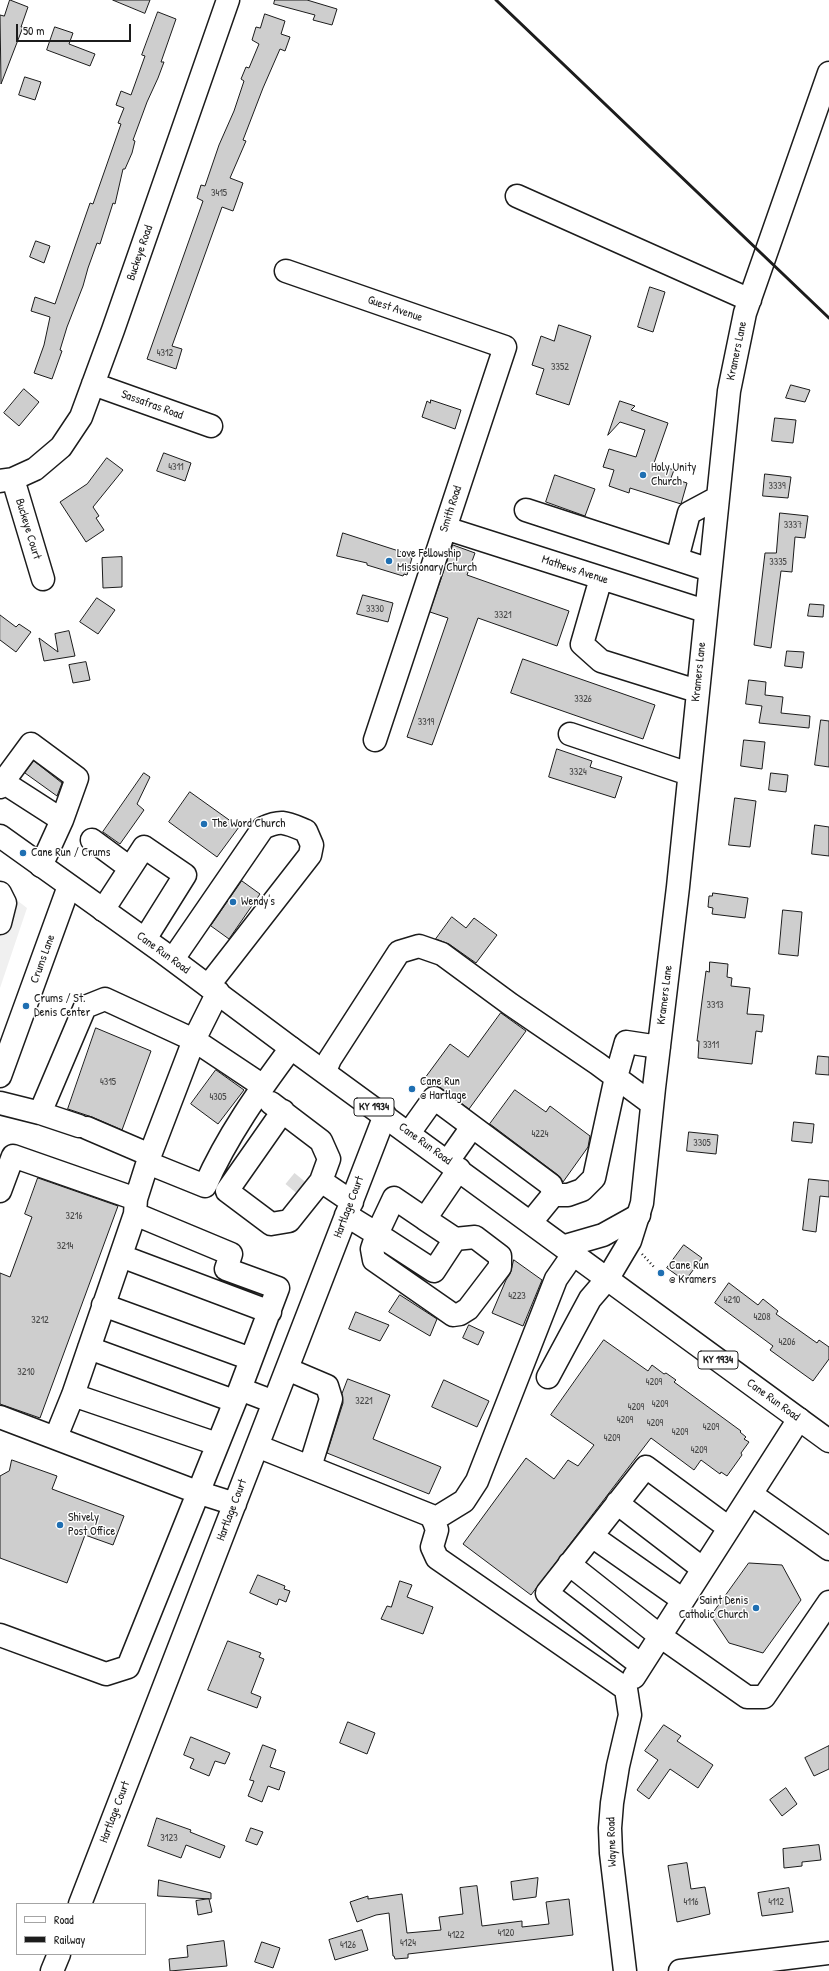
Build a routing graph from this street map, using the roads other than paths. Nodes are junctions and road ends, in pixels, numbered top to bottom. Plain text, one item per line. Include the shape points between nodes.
1 (228, 0) edge
2 (829, 73) edge
3 (822, 118) edge
4 (517, 196) dead end
5 (286, 271) dead end
6 (750, 300) junction
7 (505, 347) joint
8 (93, 384) junction
9 (212, 426) dead end
10 (7, 480) edge
11 (717, 498) junction
12 (526, 510) dead end
13 (445, 528) junction
14 (677, 559) junction
15 (710, 570) junction
16 (601, 578) junction
17 (43, 579) dead end
18 (705, 611) junction
19 (697, 691) junction
20 (570, 734) dead end
21 (375, 740) dead end
22 (689, 774) junction
23 (2, 784) edge
24 (62, 820) junction
25 (0, 836) edge
26 (92, 840) dead end
27 (42, 866) junction
28 (130, 868) junction
29 (69, 886) junction
30 (103, 910) junction
31 (145, 939) junction
32 (173, 959) junction
33 (213, 989) junction
34 (7, 1038) edge
35 (194, 1040) junction
36 (659, 1047) junction
37 (291, 1048) junction
38 (325, 1071) junction
39 (0, 1076) edge
40 (616, 1077) junction
41 (259, 1087) junction
42 (0, 1103) edge
43 (652, 1104) junction
44 (283, 1112) junction
45 (40, 1113) junction
46 (385, 1115) junction
47 (472, 1127) junction
48 (409, 1133) junction
49 (149, 1159) junction
50 (453, 1165) junction
51 (306, 1184) junction
52 (0, 1190) edge
53 (553, 1195) junction
54 (135, 1206) junction
55 (349, 1209) junction
56 (639, 1215) junction
57 (425, 1219) junction
58 (531, 1222) junction
59 (271, 1224) junction
60 (377, 1234) junction
61 (455, 1239) junction
62 (569, 1250) junction
63 (121, 1256) junction
64 (608, 1278) junction
65 (103, 1305) junction
66 (270, 1312) junction
67 (89, 1348) junction
68 (251, 1359) junction
69 (287, 1369) junction
70 (548, 1377) dead end
71 (73, 1395) junction
72 (237, 1395) junction
73 (274, 1402) junction
74 (0, 1417) edge
75 (799, 1419) junction
76 (56, 1437) junction
77 (829, 1441) edge
78 (217, 1444) junction
79 (257, 1446) junction
80 (310, 1467) junction
81 (197, 1492) junction
82 (751, 1494) junction
83 (617, 1503) junction
84 (235, 1504) junction
85 (433, 1520) junction
86 (729, 1528) junction
87 (592, 1536) junction
88 (829, 1549) edge
89 (569, 1564) junction
90 (703, 1570) junction
91 (683, 1600) junction
92 (829, 1602) edge
93 (0, 1635) edge
94 (660, 1636) junction
95 (642, 1665) junction
96 (626, 1689) junction
97 (80, 1903) edge
98 (829, 1953) edge
99 (60, 1955) edge
100 (52, 1971) edge
101 (625, 1971) edge
102 (680, 1971) edge

1 - 8 main road, Buckeye Road
2 - 3 main road, Kramers Lane
3 - 6 main road, Kramers Lane
4 - 6 main road
5 - 7 main road, Guest Avenue
6 - 11 main road, Kramers Lane via 734,359
7 - 13 main road, Smith Road
8 - 9 main road, Sassafras Road
8 - 10 main road, Buckeye Road via 81,417 61,446 35,469
10 - 17 main road, Buckeye Court
11 - 14 main road via 689,513
11 - 15 main road, Kramers Lane
12 - 14 main road
13 - 16 main road, Mathews Avenue
13 - 21 main road, Smith Road
14 - 15 main road
15 - 18 main road, Kramers Lane
16 - 18 main road, Mathews Avenue
16 - 19 main road via 582,644 601,661
18 - 19 main road, Kramers Lane
19 - 22 main road, Kramers Lane
20 - 22 main road
22 - 36 main road, Kramers Lane
23 - 24 main road
23 - 24 main road via 31,744 77,778
24 - 27 main road
25 - 27 main road, Cane Run Road / KY 1934
26 - 28 main road
27 - 29 main road, Cane Run Road / KY 1934
28 - 30 main road
28 - 31 main road via 144,847 185,875
29 - 30 main road, Cane Run Road / KY 1934
29 - 34 main road, Crums Lane
30 - 31 main road, Cane Run Road / KY 1934
31 - 32 main road, Cane Run Road / KY 1934
32 - 33 main road, Cane Run Road / KY 1934
32 - 33 main road via 263,828 284,821 306,830 312,845 310,855
33 - 35 main road
33 - 37 main road, Cane Run Road / KY 1934
34 - 39 main road, Crums Lane
35 - 41 main road
35 - 45 main road via 105,998 85,1007
35 - 49 main road
36 - 40 main road via 626,1042
36 - 43 main road, Kramers Lane
37 - 38 main road, Cane Run Road / KY 1934
37 - 41 main road
38 - 40 main road via 330,1059 399,952 420,946 442,954
38 - 46 main road, Cane Run Road / KY 1934
40 - 43 main road
40 - 53 main road via 594,1178 582,1190 568,1195
41 - 44 main road
41 - 49 main road via 218,1156 206,1186
42 - 45 main road
43 - 56 main road, Kramers Lane
44 - 51 main road via 321,1141 329,1159
44 - 59 main road via 227,1191
45 - 49 main road via 83,1127
46 - 48 main road, Cane Run Road / KY 1934
46 - 55 main road, Hartlage Court
47 - 48 main road via 434,1098
47 - 50 main road
47 - 53 main road via 551,1185
48 - 50 main road, Cane Run Road / KY 1934
49 - 54 main road
50 - 57 main road
50 - 58 main road, Cane Run Road / KY 1934
51 - 55 main road
51 - 59 main road
51 - 59 main road via 288,1221
52 - 54 main road via 13,1156
53 - 58 main road
54 - 63 main road
54 - 66 main road via 231,1254 226,1269 278,1288
55 - 60 main road
55 - 69 main road, Hartlage Court
56 - 62 main road
56 - 64 main road, Kramers Lane via 630,1241
57 - 60 main road via 394,1198
57 - 61 main road
58 - 62 main road, Cane Run Road / KY 1934
60 - 61 main road via 434,1271
60 - 61 main road via 372,1249 374,1260 454,1315 468,1309 500,1267 500,1256 475,1237
62 - 64 main road, Cane Run Road / KY 1934
62 - 85 main road via 477,1481 464,1501
63 - 65 main road
63 - 66 main road
64 - 70 main road, Kramers Lane via 590,1299
64 - 75 main road, Cane Run Road / KY 1934
65 - 67 main road
65 - 68 main road
66 - 68 main road
67 - 71 main road
67 - 72 main road
68 - 72 main road
69 - 73 main road, Hartlage Court
69 - 80 main road via 327,1386 331,1399
71 - 76 main road
71 - 78 main road
72 - 73 main road
72 - 78 main road
73 - 79 main road, Hartlage Court
74 - 76 main road
75 - 77 main road, Cane Run Road / KY 1934
75 - 82 main road
76 - 81 main road
78 - 81 main road
79 - 80 main road
79 - 84 main road, Hartlage Court
80 - 85 main road via 432,1516
81 - 84 main road
81 - 93 main road via 128,1667 106,1674
82 - 86 main road
82 - 88 main road
83 - 86 main road via 646,1467
83 - 87 main road
83 - 90 main road
84 - 97 main road, Hartlage Court
85 - 96 main road via 437,1530 432,1547 437,1558
86 - 90 main road
87 - 89 main road
87 - 91 main road
89 - 94 main road
89 - 95 main road via 547,1593
90 - 91 main road
91 - 94 main road
92 - 94 main road via 764,1697 747,1697
94 - 95 main road
95 - 96 main road
96 - 101 main road, Wayne Road via 630,1715 618,1766 610,1828
98 - 102 main road
99 - 100 main road

